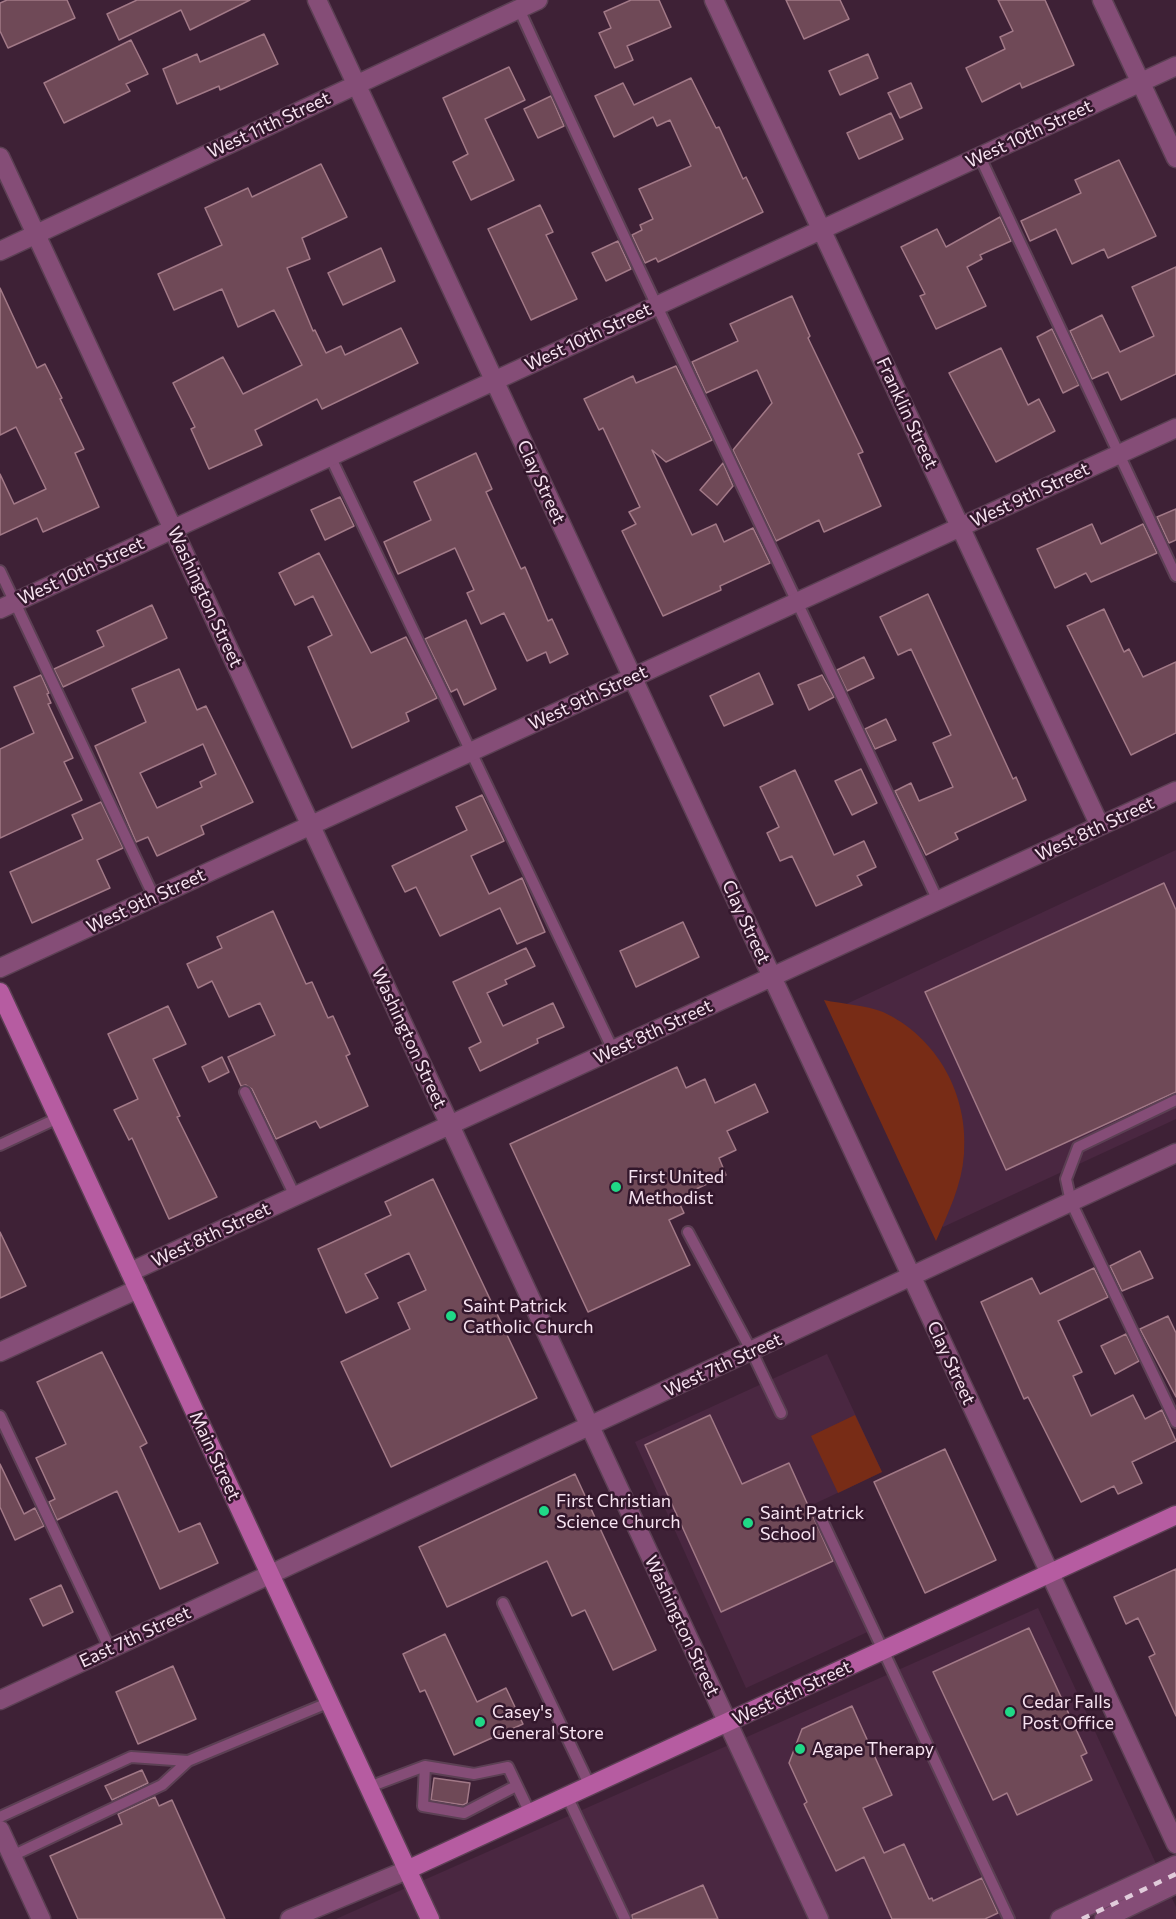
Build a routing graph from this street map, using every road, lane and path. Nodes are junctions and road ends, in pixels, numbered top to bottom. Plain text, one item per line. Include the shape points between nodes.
1 (317, 0) edge
2 (538, 0) edge
3 (714, 0) edge
4 (1102, 0) edge
5 (519, 9) junction
6 (1176, 66) edge
7 (1141, 83) junction
8 (356, 84) junction
9 (0, 157) edge
10 (980, 157) junction
11 (1176, 158) edge
12 (821, 230) junction
13 (36, 234) junction
14 (0, 251) edge
15 (656, 306) junction
16 (494, 381) junction
17 (1176, 428) edge
18 (1120, 453) junction
19 (330, 456) junction
20 (960, 527) junction
21 (172, 528) junction
22 (0, 571) edge
23 (1176, 576) edge
24 (798, 601) junction
25 (7, 606) edge
26 (632, 678) junction
27 (469, 753) junction
28 (1176, 791) edge
29 (310, 825) junction
30 (1100, 826) junction
31 (154, 897) junction
32 (938, 901) junction
33 (0, 968) edge
34 (772, 977) junction
35 (0, 992) edge
36 (613, 1050) junction
37 (245, 1092) dead end
38 (1176, 1100) edge
39 (58, 1118) junction
40 (450, 1125) junction
41 (0, 1144) edge
42 (1176, 1153) edge
43 (295, 1196) junction
44 (1071, 1202) junction
45 (688, 1232) dead end
46 (130, 1272) junction
47 (911, 1276) junction
48 (138, 1289) junction
49 (0, 1352) edge
50 (752, 1352) junction
51 (781, 1413) dead end
52 (0, 1416) edge
53 (1176, 1422) edge
54 (590, 1426) junction
55 (1176, 1515) edge
56 (821, 1518) dead end
57 (270, 1574) junction
58 (1049, 1574) junction
59 (503, 1603) dead end
60 (110, 1649) junction
61 (884, 1650) junction
62 (0, 1700) edge
63 (330, 1702) junction
64 (727, 1722) junction
65 (188, 1761) junction
66 (425, 1766) junction
67 (516, 1786) junction
68 (590, 1786) junction
69 (369, 1787) junction
70 (567, 1796) junction
71 (531, 1813) junction
72 (0, 1817) edge
73 (0, 1830) edge
74 (1176, 1844) edge
75 (12, 1856) junction
76 (1176, 1865) edge
77 (407, 1870) junction
78 (1176, 1884) edge
79 (41, 1919) edge
80 (290, 1919) edge
81 (430, 1919) edge
82 (625, 1919) edge
83 (819, 1919) edge
84 (1009, 1919) edge
85 (1060, 1919) edge
86 (1104, 1919) edge

1 - 8 street, Clay Street
2 - 5 street, West 11th Street
3 - 12 street, Franklin Street
4 - 7 street
5 - 8 street, West 11th Street
5 - 15 lane
6 - 7 street, West 10th Street
7 - 10 street, West 10th Street
7 - 11 street
8 - 13 street, West 11th Street
8 - 16 street, Clay Street
9 - 13 street, Washington Street
10 - 12 street, West 10th Street
10 - 18 lane
12 - 15 street, West 10th Street
12 - 20 street, Franklin Street
13 - 14 street, West 11th Street
13 - 21 street, Washington Street
15 - 16 street, West 10th Street
15 - 24 lane
16 - 19 street, West 10th Street
16 - 26 street, Clay Street
17 - 18 street, West 9th Street
18 - 20 street, West 9th Street
18 - 23 lane
19 - 21 street, West 10th Street
19 - 27 lane
20 - 24 street, West 9th Street
20 - 30 street, Franklin Street
21 - 25 street, West 10th Street
21 - 29 street, Washington Street
22 - 25 lane
24 - 26 street, West 9th Street
24 - 32 lane
25 - 31 lane
26 - 27 street, West 9th Street
26 - 34 street, Clay Street
27 - 29 street, West 9th Street
27 - 36 lane
28 - 30 street, West 8th Street
29 - 31 street, West 9th Street
29 - 40 street, Washington Street
30 - 32 street, West 8th Street
31 - 33 street, West 9th Street
32 - 34 street, West 8th Street
34 - 36 street, West 8th Street
34 - 47 street, Clay Street
35 - 39 main road, Main Street
36 - 40 street, West 8th Street
37 - 43 lane
38 - 44 lane via 1078,1147 1066,1179
39 - 41 lane
39 - 46 main road, Main Street
40 - 43 street, West 8th Street
40 - 54 street, Washington Street
42 - 44 street, West 7th Street
43 - 46 street, West 8th Street
44 - 47 street, West 7th Street
44 - 53 lane
45 - 50 lane
46 - 48 main road, Main Street
47 - 50 street, West 7th Street
47 - 58 street, Clay Street
48 - 49 street
48 - 57 main road, Main Street
50 - 51 lane
50 - 54 street, West 7th Street
52 - 60 lane
54 - 57 street, West 7th Street
54 - 64 street, Washington Street
55 - 58 main road, West 6th Street
56 - 61 lane
57 - 60 street, East 7th Street
57 - 63 main road, Main Street
58 - 61 main road, West 6th Street
58 - 74 street, Clay Street
59 - 68 lane
60 - 62 street, East 7th Street
61 - 64 main road, West 6th Street
61 - 84 lane
63 - 65 lane
63 - 69 main road, Main Street
64 - 68 main road, West 6th Street
64 - 83 street, Washington Street
65 - 72 lane via 131,1757
65 - 75 lane via 162,1785
66 - 67 lane via 474,1774 508,1767
66 - 67 lane via 423,1806 464,1813
66 - 69 lane
67 - 71 lane
68 - 70 main road, West 6th Street
69 - 77 main road, Main Street
70 - 71 main road, West 6th Street
70 - 82 lane
71 - 77 main road, West 6th Street
73 - 75 street
75 - 79 street
76 - 85 street
77 - 80 street
77 - 81 main road, Main Street
78 - 86 street

